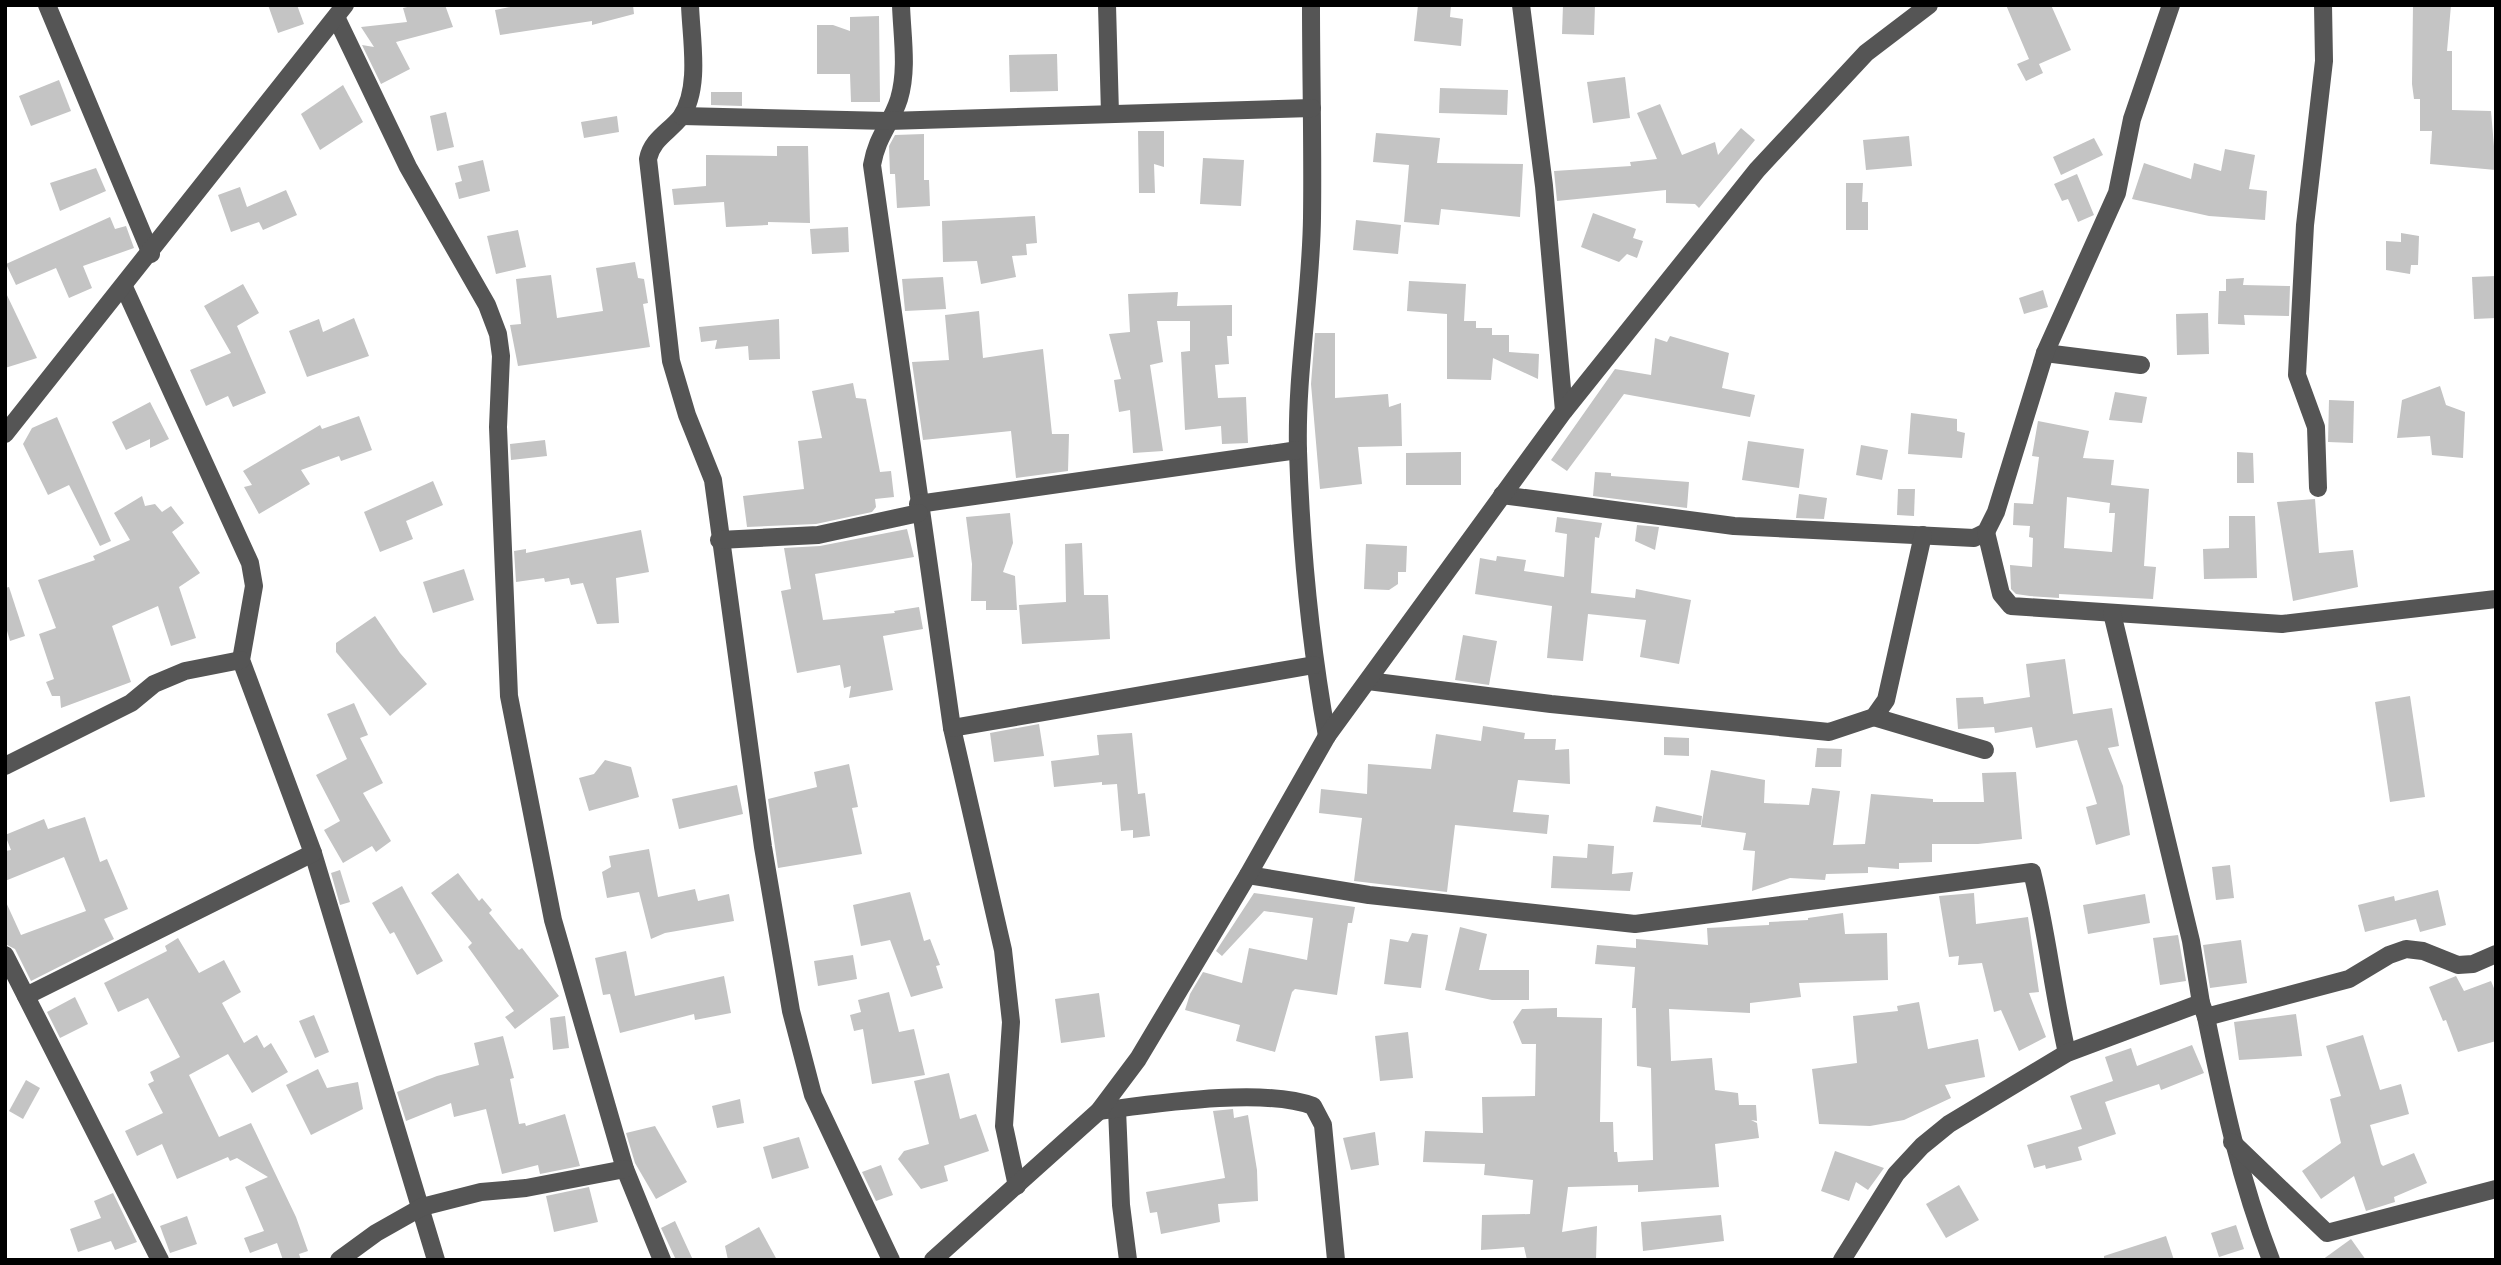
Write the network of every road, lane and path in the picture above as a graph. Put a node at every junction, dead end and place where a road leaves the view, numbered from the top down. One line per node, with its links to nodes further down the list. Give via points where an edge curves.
1 (47, 5): 15 (street)
2 (690, 5): 13 (street, via 692,80)
3 (901, 5): 14 (street, via 904,68)
4 (1107, 5): 12 (street)
5 (1311, 5): 11 (street)
6 (1521, 5): 19 (street, via 1544,186)
7 (1929, 5): 19 (street, via 1866,53 1756,170)
8 (2171, 5): 17 (street, via 2132,119 2117,193)
9 (2323, 5): 22 (street, via 2325,61 2305,225 2297,375 2316,427)
10 (341, 11): 15 (street); 47 (street, via 408,167 487,305 498,334 509,696 553,920)
11 (1311, 108): 12 (street); 21 (street, via 1312,219 1301,341)
12 (1110, 114): 14 (street)
13 (682, 116): 14 (street); 27 (street, via 649,152 653,227 671,361 713,481)
14 (888, 121): 24 (street, via 876,143 872,165)
15 (151, 254): 16 (street)
16 (124, 287): 20 (street); 30 (street, via 250,563 254,586)
17 (2045, 353): 18 (street); 25 (street)
18 (2141, 365)
19 (1564, 411): 23 (street)
20 (5, 434)
21 (1298, 450): 24 (street); 31 (street)
22 (2318, 488)
23 (1502, 495): 26 (street, via 1734,526); 32 (street)
24 (918, 508): 27 (street, via 818,535); 34 (street)
25 (1986, 532): 26 (street, via 1974,538); 29 (street, via 2001,594 2011,606)
26 (1923, 535): 33 (street, via 1886,700)
27 (719, 540): 55 (street, via 791,1011 813,1094)
28 (2496, 599): 29 (street, via 2282,624)
29 (2112, 613): 43 (street)
30 (241, 660): 37 (street, via 185,671 154,684 131,703); 38 (street)
31 (1314, 665): 34 (street); 35 (street)
32 (1368, 681): 33 (street, via 1829,732); 35 (street)
33 (1874, 716): 36 (street)
34 (952, 728): 48 (street, via 1003,950 1011,1022 1004,1126)
35 (1327, 736): 39 (street)
36 (1985, 750)
37 (5, 766)
38 (313, 853): 42 (street); 50 (street, via 392,1124)
39 (1248, 875): 44 (street, via 1369,895 1635,925 2032,872); 45 (street)
40 (2496, 954): 43 (street, via 2458,965 2406,949 2349,979)
41 (5, 955): 42 (street)
42 (26, 996): 51 (street)
43 (2204, 1010): 44 (street); 46 (street)
44 (2067, 1053): 59 (street, via 1949,1124 1922,1146 1896,1174)
45 (1108, 1110): 48 (street); 57 (street); 58 (street, via 1178,1100 1294,1099 1313,1106 1323,1125)
46 (2232, 1142): 49 (street, via 2327,1233); 60 (street)
47 (625, 1170): 50 (street, via 481,1192); 54 (street)
48 (1017, 1186): 56 (street)
49 (2496, 1189)
50 (422, 1207): 52 (street); 53 (street)
51 (160, 1260)
52 (339, 1260)
53 (436, 1260)
54 (662, 1260)
55 (891, 1260)
56 (933, 1260)
57 (1128, 1260)
58 (1336, 1260)
59 (1842, 1260)
60 (2271, 1260)

